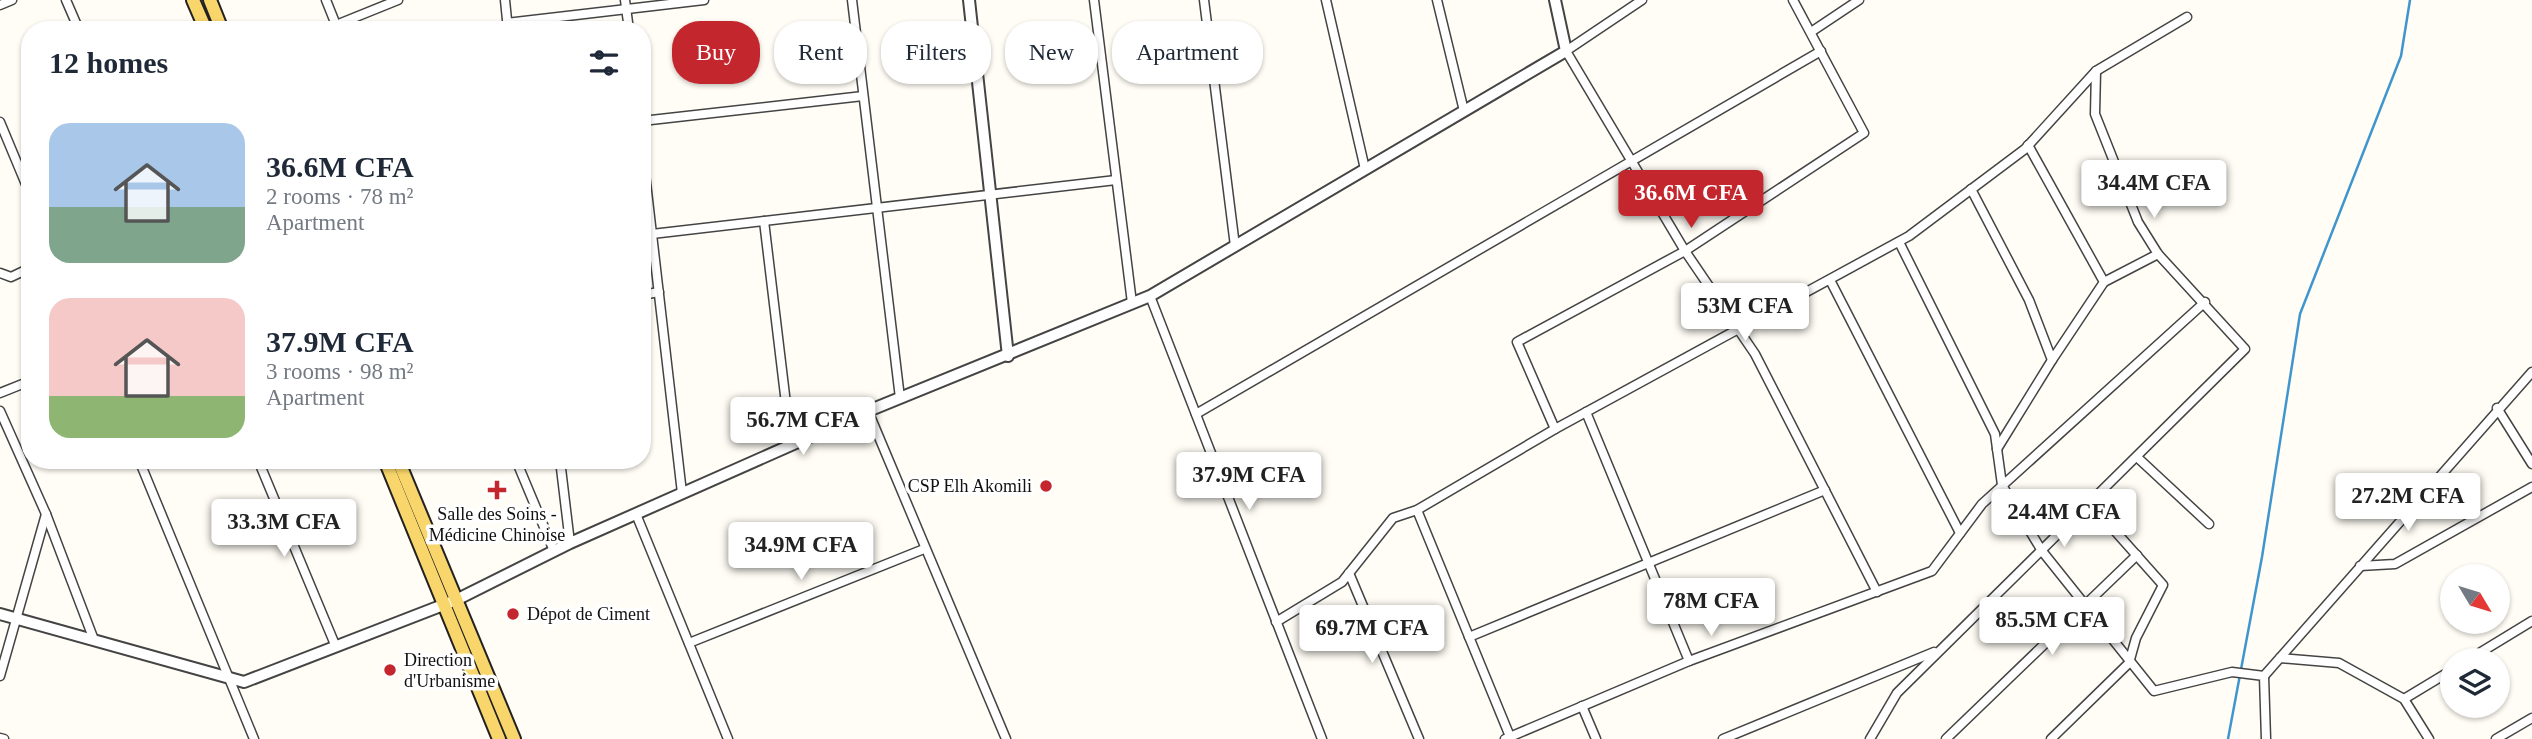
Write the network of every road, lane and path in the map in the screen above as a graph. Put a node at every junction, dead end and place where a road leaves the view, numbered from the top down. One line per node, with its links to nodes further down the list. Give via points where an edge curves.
1 (12, 0): 19 (street)
2 (66, 0): 22 (street)
3 (193, 0): 23 (main road)
4 (210, 0): 24 (main road)
5 (326, 0): 25 (street)
6 (398, 0): 26 (street)
7 (505, 0): 27 (street)
8 (704, 0): 20 (street)
9 (852, 0): 33 (street)
10 (969, 0): 43 (street)
11 (1094, 0): 41 (street)
12 (1205, 0): 49 (street)
13 (1326, 0): 39 (street)
14 (1437, 0): 34 (street)
15 (1555, 0): 30 (street)
16 (1642, 0): 30 (street)
17 (1793, 0): 29 (street)
18 (1859, 0): 29 (street)
19 (0, 5)
20 (626, 5): 28 (street)
21 (2187, 17): 32 (street)
22 (75, 21)
23 (202, 21)
24 (218, 21)
25 (335, 21)
26 (351, 21)
27 (507, 21)
28 (536, 21)
29 (1811, 32): 31 (street)
30 (1566, 51): 34 (street); 38 (street)
31 (1821, 51): 38 (street); 50 (street, via 1864,133)
32 (2096, 71): 37 (street); 51 (street, via 2095,114 2138,222)
33 (863, 96): 35 (street); 44 (street)
34 (1464, 111): 39 (street)
35 (651, 120)
36 (0, 122): 40 (street)
37 (2028, 145): 42 (street); 55 (street)
38 (1632, 161): 50 (street); 72 (street)
39 (1365, 169): 49 (street)
40 (21, 172)
41 (1116, 180): 43 (street); 60 (street)
42 (1971, 190): 48 (street); 63 (street, via 2029,299)
43 (990, 194): 44 (street); 62 (street)
44 (877, 208): 45 (street); 67 (street)
45 (764, 221): 47 (street); 74 (street)
46 (651, 225): 47 (street)
47 (652, 234): 56 (street)
48 (1899, 242): 54 (street); 75 (street, via 1996,434)
49 (1235, 246): 58 (street)
50 (1685, 251): 61 (street); 73 (street, via 1517,342)
51 (2158, 254): 55 (street); 59 (street)
52 (21, 272): 53 (street, via 11,277)
53 (0, 273)
54 (1830, 280): 61 (street); 95 (street)
55 (2104, 282): 63 (street)
56 (659, 292): 57 (street); 89 (street)
57 (651, 293)
58 (1150, 296): 60 (street); 72 (street)
59 (2205, 302): 77 (street, via 2245,349); 86 (street)
60 (1132, 303): 62 (street)
61 (1739, 330): 71 (street); 88 (street)
62 (1008, 356): 67 (street)
63 (2052, 360): 75 (street)
64 (2532, 372): 68 (street)
65 (21, 385): 66 (street)
66 (0, 393)
67 (900, 398): 70 (street)
68 (2497, 408): 78 (street); 102 (street)
69 (0, 411): 76 (street)
70 (868, 411): 74 (street); 97 (street)
71 (1586, 412): 73 (street); 101 (street)
72 (1196, 414): 110 (street)
73 (1555, 429): 91 (street)
74 (791, 445): 89 (street)
75 (1997, 449): 86 (street)
76 (21, 458)
77 (2138, 458): 90 (street); 94 (street)
78 (2532, 464)
79 (26, 469): 92 (street)
80 (143, 469): 122 (street)
81 (262, 469): 114 (street)
82 (389, 469): 105 (main road)
83 (401, 469): 105 (main road)
84 (520, 469): 98 (street)
85 (561, 469): 96 (street)
86 (2002, 485): 95 (street); 99 (street)
87 (2532, 487): 102 (street, via 2395,564)
88 (1825, 490): 101 (street); 104 (street)
89 (682, 493): 93 (street)
90 (2091, 504): 99 (street); 100 (street)
91 (1417, 510): 103 (street, via 1393,518); 111 (street)
92 (46, 514): 108 (street); 112 (street)
93 (636, 514): 96 (street); 113 (street)
94 (2208, 524)
95 (1960, 533): 104 (street, via 1932,571)
96 (570, 543): 98 (street)
97 (924, 549): 113 (street); 132 (street)
98 (554, 551): 105 (street)
99 (2042, 551): 106 (street); 116 (street)
100 (2137, 555): 106 (street); 119 (street, via 2163,585 2136,638)
101 (1648, 563): 111 (street); 118 (street)
102 (2360, 566): 117 (street)
103 (1349, 573): 110 (street, via 1342,582); 134 (street)
104 (1877, 592): 118 (street)
105 (449, 602): 114 (street); 129 (main road); 130 (main road)
106 (2085, 606): 119 (street); 138 (street)
107 (0, 614): 108 (street)
108 (17, 618): 112 (street); 120 (street)
109 (2532, 621): 115 (street)
110 (1276, 622): 133 (street)
111 (1469, 637): 127 (street)
112 (94, 640): 122 (street)
113 (689, 643): 131 (street)
114 (336, 647): 122 (street, via 244,682)
115 (2488, 648)
116 (1938, 650): 136 (street); 137 (street, via 1897,693)
117 (2280, 658): 121 (street); 124 (street, via 2339,663)
118 (1689, 661): 125 (street)
119 (2129, 663): 121 (street, via 2154,691 2232,672); 139 (street)
120 (0, 676)
121 (2264, 676): 140 (street)
122 (228, 677): 128 (street)
123 (2440, 677): 124 (street)
124 (2404, 698): 141 (street)
125 (1582, 706): 127 (street); 135 (street)
126 (2532, 718): 142 (street)
127 (1508, 738)
128 (254, 739)
129 (499, 739)
130 (514, 739)
131 (728, 739)
132 (1006, 739)
133 (1322, 739)
134 (1419, 739)
135 (1596, 739)
136 (1723, 739)
137 (1870, 739)
138 (1946, 739)
139 (2051, 739)
140 (2266, 739)
141 (2428, 739)
142 (2496, 739)

